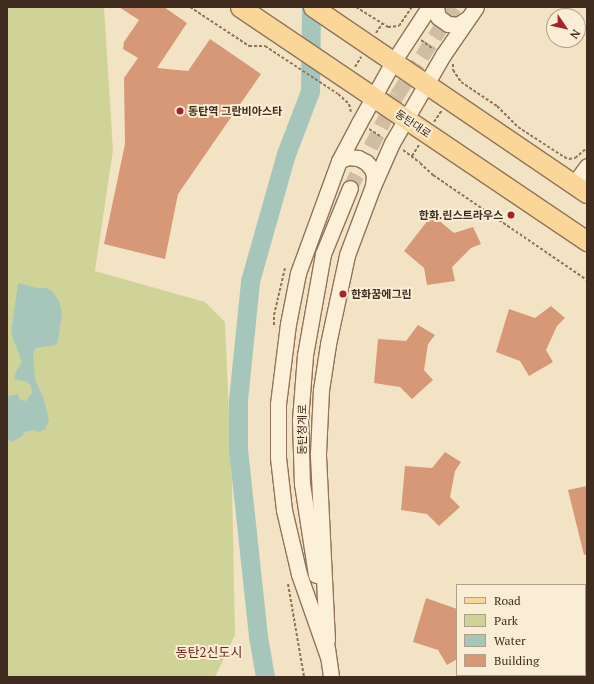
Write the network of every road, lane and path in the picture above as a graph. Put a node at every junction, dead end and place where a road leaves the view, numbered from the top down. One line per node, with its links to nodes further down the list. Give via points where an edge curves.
1 (190, 7): 15 (path, via 249,46 266,46 286,59)
2 (240, 7): 15 (main road, 동탄대로, via 287,39)
3 (313, 7): 11 (main road)
4 (356, 7): 9 (path)
5 (412, 7): 10 (path)
6 (429, 7): 10 (street)
7 (436, 7): 8 (street, via 438,17 448,24 458,25)
8 (473, 12): 12 (street)
9 (382, 24): 10 (path); 11 (path)
10 (405, 29): 12 (path); 13 (street)
11 (369, 45): 13 (main road); 15 (path)
12 (443, 56): 14 (path, via 453,62 453,70); 16 (street)
13 (393, 62): 16 (main road); 17 (street)
14 (461, 82): 18 (path); 21 (path, via 497,106 518,127 564,157 575,158)
15 (342, 83): 17 (main road, 동탄대로)
16 (426, 84): 18 (main road); 19 (street)
17 (373, 97): 19 (main road, 동탄대로); 22 (street)
18 (449, 99): 20 (path); 26 (main road)
19 (406, 119): 20 (main road, 동탄대로); 24 (street)
20 (427, 133): 27 (main road, 동탄대로); 28 (path, via 412,156 433,176)
21 (587, 148)
22 (339, 161): 24 (street, via 348,157 366,162 374,176); 29 (street, via 298,273 288,324 278,404 278,457 284,510 300,574)
23 (587, 166): 26 (street)
24 (372, 186): 29 (street, via 347,255 328,344 322,390 318,453)
25 (350, 188): 29 (street, 동탄청계로, via 323,254 305,355 300,420 302,484)
26 (580, 188)
27 (587, 241)
28 (587, 280)
29 (328, 657): 30 (street, 동탄청계로)
30 (331, 677)

